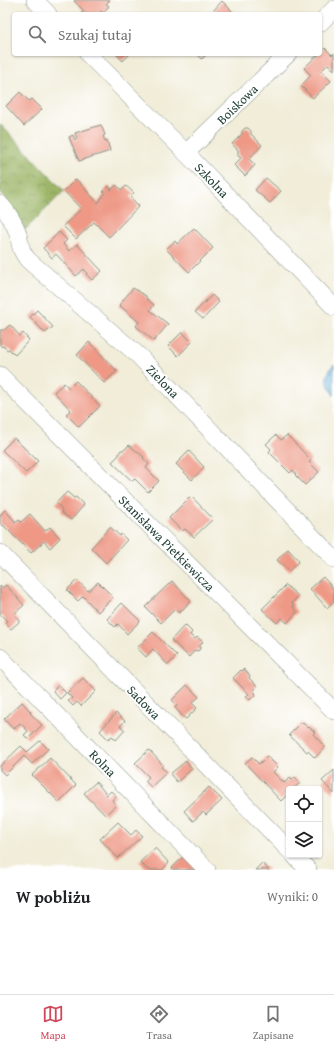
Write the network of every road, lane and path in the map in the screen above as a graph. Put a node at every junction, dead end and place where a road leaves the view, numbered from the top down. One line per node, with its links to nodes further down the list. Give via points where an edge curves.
1 (35, 0): 3 (street)
2 (334, 9): 4 (street)
3 (46, 12)
4 (322, 20)
5 (90, 56): 7 (street, Szkolna)
6 (286, 56): 7 (street, Boiskowa)
7 (186, 153): 9 (street, Szkolna)
8 (0, 204): 12 (street, Zielona, via 15,228 21,252 28,260 139,356)
9 (334, 307)
10 (0, 375): 14 (street, Stanisława Pietkiewicza)
11 (0, 553): 15 (street, Sadowa)
12 (334, 559)
13 (0, 657): 17 (street, Rolna)
14 (334, 711)
15 (286, 847)
16 (297, 858): 18 (street)
17 (207, 870)
18 (308, 870)

